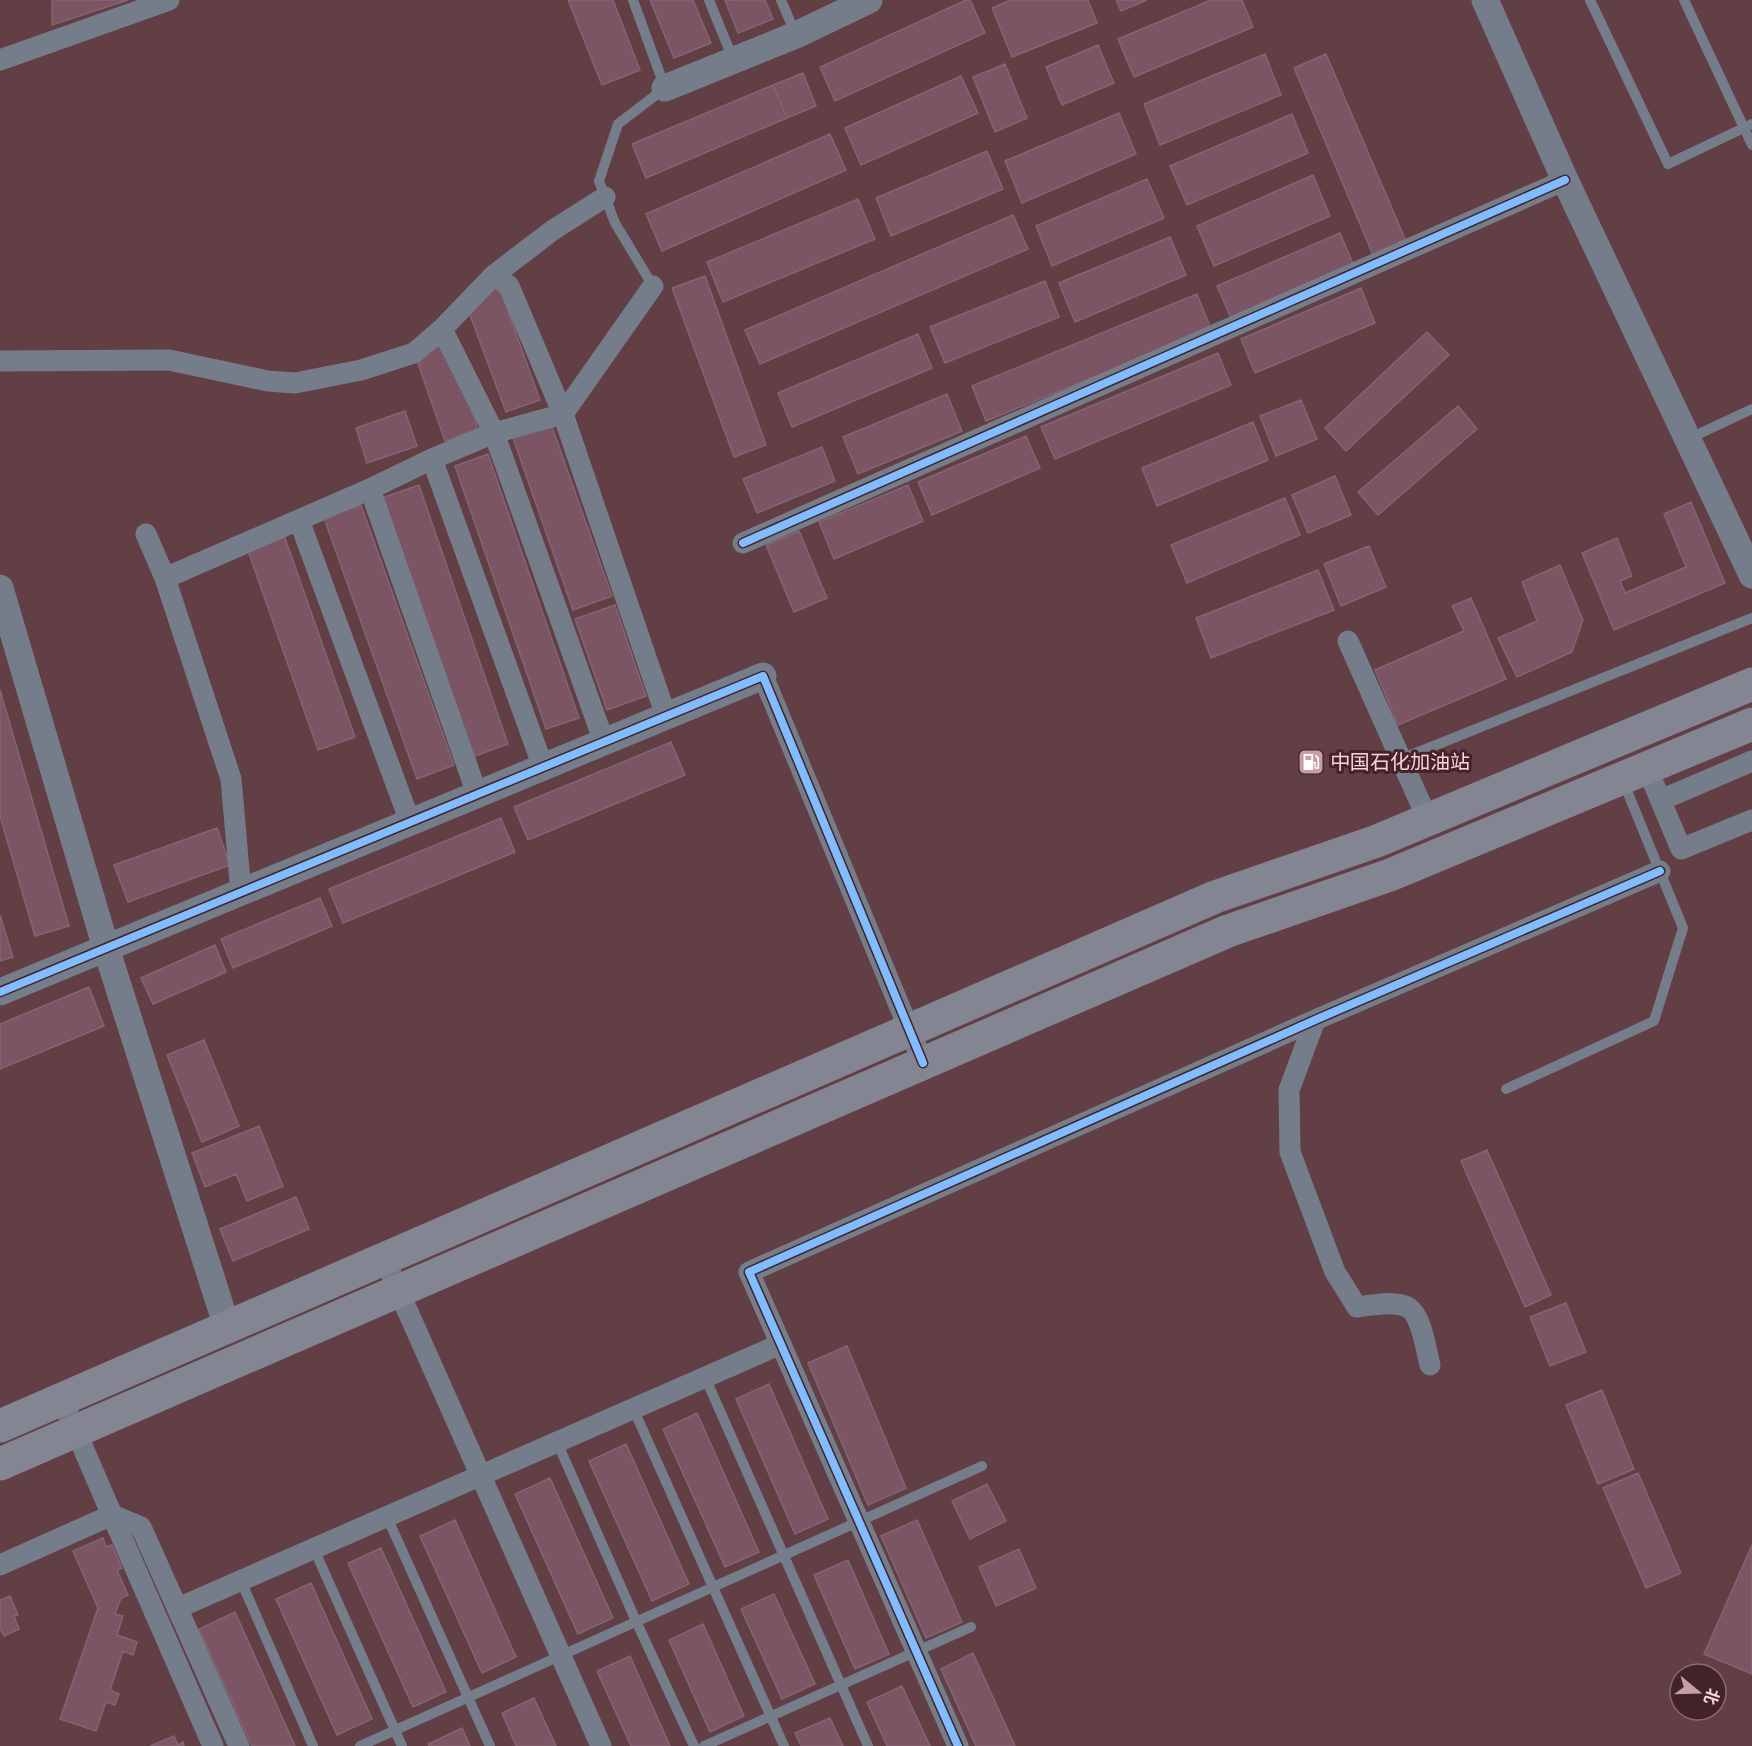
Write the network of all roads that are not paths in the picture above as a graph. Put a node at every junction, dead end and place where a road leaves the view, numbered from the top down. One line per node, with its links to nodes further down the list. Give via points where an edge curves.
1 (169, 0): 10 (street)
2 (633, 0): 12 (lane)
3 (709, 0): 11 (lane)
4 (781, 0): 9 (lane)
5 (1485, 0): 15 (street)
6 (1590, 0): 13 (lane, via 1668,164)
7 (1684, 0): 13 (lane)
8 (864, 1): 9 (street)
9 (796, 35): 11 (street)
10 (0, 60)
11 (733, 60): 12 (street)
12 (665, 88): 16 (lane, via 618,124 598,181)
13 (1748, 126): 14 (lane)
14 (1752, 145)
15 (1565, 180): 24 (street); 29 (street)
16 (605, 197): 17 (street); 18 (lane, via 615,223)
17 (494, 275): 19 (street); 22 (street, via 508,286)
18 (653, 286): 22 (street)
19 (442, 329): 20 (street, via 414,353 361,370 295,382 268,381 169,360); 23 (street)
20 (0, 362)
21 (1752, 410): 24 (lane)
22 (563, 414): 23 (street); 37 (street)
23 (494, 433): 25 (street); 39 (street)
24 (1688, 439): 30 (street)
25 (432, 459): 26 (street); 42 (street)
26 (370, 489): 27 (street); 44 (street)
27 (299, 520): 31 (street); 48 (street)
28 (146, 534): 31 (street)
29 (743, 543)
30 (1752, 575)
31 (165, 578): 50 (street, via 231,779)
32 (0, 588): 51 (street)
33 (1752, 618): 40 (lane)
34 (1348, 640): 40 (street)
35 (763, 676): 37 (street); 54 (street)
36 (1752, 684): 46 (main road)
37 (666, 716): 39 (street)
38 (1752, 724): 43 (main road)
39 (604, 741): 42 (street)
40 (1401, 759): 46 (street)
41 (1752, 761): 45 (street)
42 (543, 767): 44 (street)
43 (1635, 773): 45 (street); 49 (lane); 55 (main road, via 1390,875 1228,931)
44 (477, 794): 48 (street)
45 (1661, 800): 47 (street, via 1681,849)
46 (1428, 820): 54 (main road, via 1215,897)
47 (1752, 820)
48 (410, 822): 50 (street)
49 (1660, 872): 53 (street); 56 (lane, via 1683,928 1654,1021)
50 (241, 893): 51 (street)
51 (106, 948): 52 (street); 59 (street)
52 (0, 992)
53 (1315, 1020): 60 (street, via 749,1272); 61 (street, via 1289,1090 1290,1152 1335,1272 1357,1307 1388,1303 1408,1307 1419,1320)
54 (910, 1029): 55 (street); 57 (main road)
55 (922, 1063): 58 (main road)
56 (1506, 1089)
57 (384, 1258): 58 (street); 59 (main road)
58 (399, 1291): 66 (main road); 70 (street)
59 (226, 1326): 63 (main road)
60 (781, 1344): 62 (street); 73 (street)
61 (1430, 1365)
62 (705, 1377): 64 (street); 75 (lane)
63 (62, 1399): 65 (main road); 66 (street)
64 (633, 1408): 67 (street); 78 (lane)
65 (0, 1426)
66 (77, 1431): 68 (main road); 71 (street)
67 (557, 1442): 70 (street); 80 (lane)
68 (0, 1464)
69 (982, 1466): 73 (lane)
70 (481, 1476): 72 (street); 83 (street)
71 (112, 1515): 76 (street); 79 (street, via 141,1527); 88 (street)
72 (387, 1517): 74 (street); 85 (lane)
73 (859, 1522): 75 (lane); 82 (street)
74 (315, 1549): 77 (street); 87 (lane)
75 (785, 1555): 78 (lane); 84 (lane)
76 (0, 1565)
77 (241, 1581): 79 (street); 90 (lane)
78 (712, 1587): 80 (lane); 86 (lane)
79 (178, 1608): 89 (street)
80 (636, 1621): 83 (lane); 95 (lane)
81 (971, 1627): 82 (lane)
82 (916, 1651): 84 (lane); 99 (street)
83 (561, 1655): 85 (lane); 94 (street)
84 (841, 1684): 86 (lane); 98 (lane)
85 (468, 1697): 87 (lane); 93 (lane)
86 (771, 1716): 96 (lane); 97 (lane)
87 (394, 1730): 91 (lane); 92 (lane)
88 (213, 1746)
89 (239, 1746)
90 (313, 1746)
91 (360, 1746)
92 (402, 1746)
93 (490, 1746)
94 (601, 1746)
95 (694, 1746)
96 (704, 1746)
97 (784, 1746)
98 (868, 1746)
99 (958, 1746)

